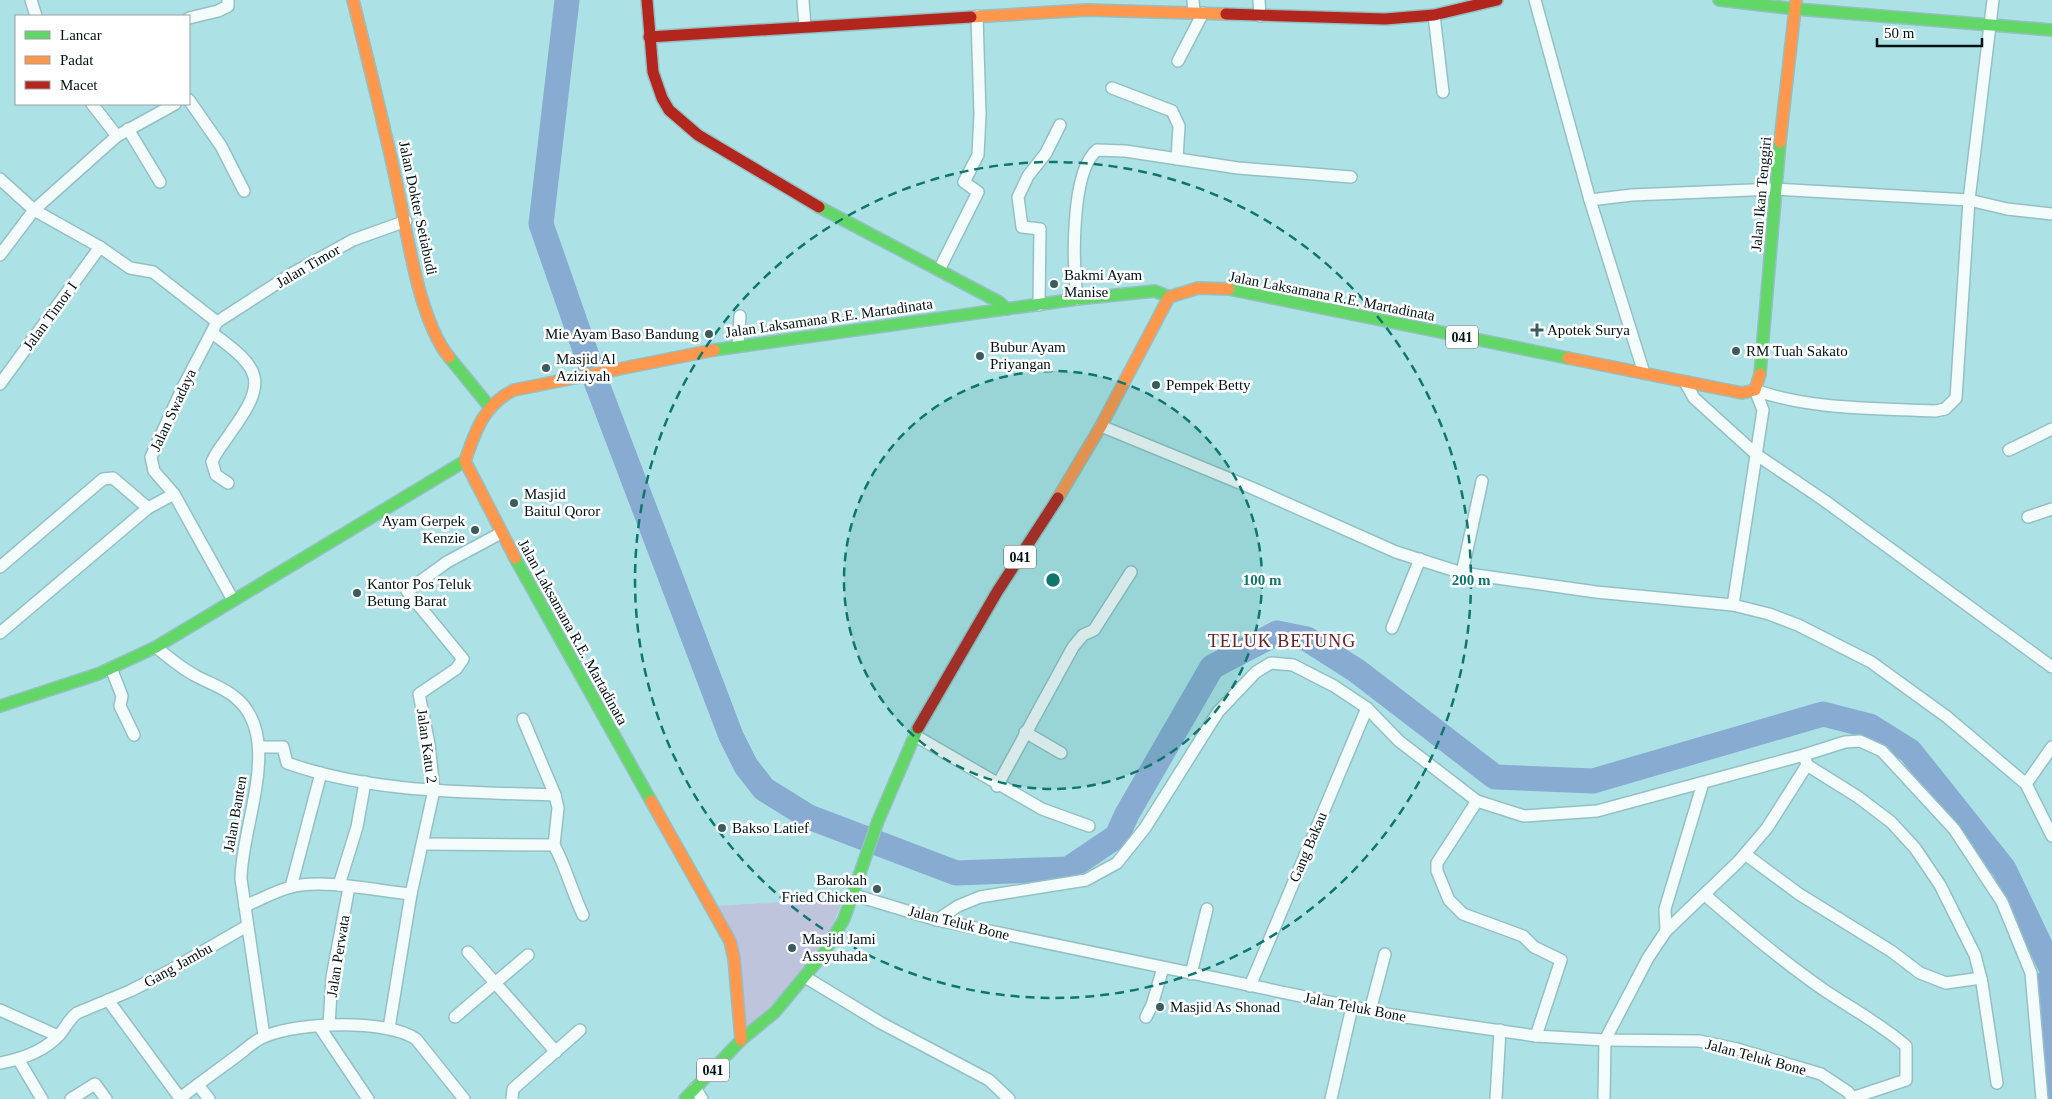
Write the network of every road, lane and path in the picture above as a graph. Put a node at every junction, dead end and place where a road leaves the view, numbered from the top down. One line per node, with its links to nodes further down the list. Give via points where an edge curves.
1 (32, 0): 15 (street)
2 (228, 0): 18 (street, via 228,6 218,11)
3 (353, 0): 42 (street, Jalan Dokter Setiabudi)
4 (647, 0): 22 (street)
5 (803, 0): 20 (street)
6 (1193, 0): 13 (street)
7 (1259, 0): 17 (street)
8 (1497, 0): 14 (street)
9 (1536, 0): 38 (street)
10 (1719, 0): 12 (street)
11 (1994, 0): 19 (street)
12 (1796, 5): 19 (street); 36 (street, Jalan Ikan Tenggiri)
13 (1198, 12): 16 (street, via 1087,10); 17 (street); 23 (street)
14 (1434, 14): 17 (street, via 1385,19); 25 (street)
15 (36, 15)
16 (977, 16): 20 (street); 45 (street, via 978,155 964,182 978,192)
17 (1260, 16)
18 (190, 18)
19 (1991, 24): 21 (street); 39 (street)
20 (805, 28): 22 (street)
21 (2052, 30)
22 (649, 37): 45 (street, via 656,88 669,110 683,124 777,185)
23 (1178, 61)
24 (1112, 88): 32 (street, via 1172,111 1179,126)
25 (1443, 92)
26 (190, 102): 37 (street, via 221,146)
27 (93, 105): 31 (street)
28 (174, 105): 30 (street)
29 (1060, 125): 48 (street, via 1018,197 1022,227 1040,229)
30 (128, 129): 31 (street); 35 (street)
31 (117, 136): 40 (street)
32 (1177, 159): 33 (street, via 1238,168); 47 (street, via 1106,149 1097,150 1088,159 1074,228)
33 (1351, 177)
34 (0, 181): 40 (street)
35 (160, 182)
36 (1775, 189): 38 (street); 39 (street); 56 (street, Jalan Ikan Tenggiri, via 1762,370)
37 (244, 191)
38 (1590, 200): 53 (street)
39 (1969, 200): 41 (street, via 2007,209); 56 (street, via 1957,388 1952,404 1935,411 1850,407 1778,398)
40 (34, 210): 43 (street); 44 (street)
41 (2052, 214)
42 (406, 221): 51 (street, Jalan Timor, via 354,240 293,273); 57 (street, Jalan Dokter Setiabudi, via 421,295 433,332 440,346)
43 (100, 248): 51 (street, via 130,268 153,272); 55 (street, Jalan Timor I)
44 (0, 255)
45 (939, 270): 49 (street)
46 (1169, 297): 47 (street, Jalan Laksamana R.E. Martadinata, via 1155,291); 53 (street, Jalan Laksamana R.E. Martadinata / 041, via 1196,288 1228,289); 58 (street, 041)
47 (1077, 300): 48 (street, Jalan Laksamana R.E. Martadinata)
48 (1039, 304): 49 (street, Jalan Laksamana R.E. Martadinata)
49 (1007, 309): 52 (street, Jalan Laksamana R.E. Martadinata)
50 (740, 316): 52 (street)
51 (215, 328): 64 (street, via 246,361 256,379 253,396 212,462 216,475); 65 (street, Jalan Swadaya, via 151,458 154,471)
52 (738, 346): 57 (street, Jalan Laksamana R.E. Martadinata, via 514,390)
53 (1644, 373): 54 (street, Jalan Laksamana R.E. Martadinata / 041)
54 (1685, 382): 56 (street, Jalan Laksamana R.E. Martadinata / 041, via 1742,394); 61 (street, via 1694,398)
55 (0, 384)
56 (1754, 390): 61 (street, via 1763,410)
57 (489, 406): 62 (street, Jalan Laksamana R.E. Martadinata)
58 (1101, 426): 70 (street, via 1396,552); 86 (street, 041, via 1047,517 997,592)
59 (2052, 429): 60 (street)
60 (2009, 450)
61 (1757, 455): 75 (street); 79 (street)
62 (465, 461): 69 (street, Jalan Laksamana R.E. Martadinata); 74 (street)
63 (1482, 481): 73 (street)
64 (228, 483)
65 (174, 494): 66 (street); 74 (street, Jalan Swadaya)
66 (148, 508): 71 (street, via 113,478 103,478); 77 (street)
67 (2052, 509): 68 (street)
68 (2028, 517)
69 (501, 533): 96 (street, Jalan Katu 2, via 446,562 407,591 463,659 456,669 419,694 428,734); 137 (street, Jalan Laksamana R.E. Martadinata, via 730,941)
70 (1420, 559): 73 (street); 76 (street)
71 (0, 567)
72 (1132, 572): 84 (street, via 1094,630 1078,640)
73 (1462, 573): 75 (street, via 1596,592)
74 (233, 600): 78 (street)
75 (1733, 605): 94 (street, via 1769,614 1871,662 1947,717)
76 (1392, 628)
77 (0, 633)
78 (156, 647): 80 (street); 88 (street, Jalan Banten, via 173,662 234,696 244,705 258,732)
79 (2052, 667)
80 (111, 668): 81 (street); 85 (street, via 122,696 120,706)
81 (0, 706)
82 (1367, 708): 98 (street, via 1399,741); 112 (street, via 1334,686 1293,666 1271,663 1256,672 1218,712 1145,828 1117,862 1086,880 980,897); 123 (street, Gang Bakau)
83 (523, 719): 97 (street)
84 (1025, 732): 89 (street); 95 (street)
85 (134, 735)
86 (914, 736): 95 (street); 106 (street, 041, via 878,821)
87 (2052, 747): 94 (street)
88 (259, 748): 91 (street, via 283,747 287,763); 109 (street, Jalan Banten, via 256,785 241,867)
89 (1061, 754)
90 (1806, 760): 93 (street); 103 (street, via 1767,828); 121 (street, via 1891,822 1915,848 1940,885 1975,955); 160 (street, via 1845,742 1860,742 1882,751 1954,829 2002,902 2031,974)
91 (322, 773): 92 (street); 105 (street)
92 (365, 782): 96 (street); 104 (street)
93 (1703, 783): 98 (street, via 1584,813 1524,816); 114 (street, via 1665,909)
94 (2026, 784): 100 (street)
95 (997, 786): 99 (street, via 1056,816 1060,814)
96 (434, 790): 97 (street); 101 (street, Jalan Katu 2)
97 (555, 795): 102 (street, via 558,808)
98 (1477, 801): 136 (street, via 1447,846 1437,864 1437,871 1449,900 1458,911 1524,936 1534,947 1560,960)
99 (1089, 826)
100 (2052, 836)
101 (423, 844): 102 (street); 107 (street, Jalan Katu 2)
102 (554, 845): 111 (street)
103 (1745, 854): 108 (street); 121 (street, via 1799,894 1891,951 1920,973 1946,983)
104 (344, 886): 105 (street, via 309,883); 107 (street); 130 (street, Jalan Perwata)
105 (291, 887): 109 (street)
106 (855, 890): 112 (street, Jalan Teluk Bone); 120 (street, 041, via 844,919 824,953)
107 (411, 894): 131 (street, Jalan Katu 2)
108 (1704, 895): 114 (street); 146 (street, via 1766,948 1825,991 1887,1029 1906,1046 1906,1080)
109 (245, 906): 113 (street, Jalan Banten)
110 (1207, 908): 119 (street)
111 (583, 914)
112 (937, 920): 118 (street, Jalan Teluk Bone)
113 (247, 926): 124 (street, Gang Jambu, via 169,971); 135 (street, Jalan Banten)
114 (1666, 931): 138 (street, via 1648,958)
115 (468, 952): 122 (street)
116 (1385, 954): 127 (street)
117 (528, 955): 122 (street)
118 (1163, 968): 119 (street, Jalan Teluk Bone); 129 (street)
119 (1191, 974): 123 (street, Jalan Teluk Bone)
120 (804, 977): 137 (street, 041, via 775,1012); 156 (street, via 881,1023 989,1080)
121 (1980, 978): 142 (street)
122 (495, 982): 128 (street); 139 (street)
123 (1250, 986): 125 (street, Jalan Teluk Bone)
124 (108, 1000): 134 (street, Gang Jambu, via 70,1018); 145 (street)
125 (1352, 1007): 127 (street, Jalan Teluk Bone); 157 (street)
126 (0, 1010): 134 (street)
127 (1370, 1011): 133 (street, Jalan Teluk Bone)
128 (455, 1017)
129 (1146, 1017)
130 (324, 1026): 131 (street); 135 (street); 151 (street)
131 (389, 1028): 152 (street, via 416,1039)
132 (580, 1030): 139 (street)
133 (1500, 1030): 136 (street, Jalan Teluk Bone); 158 (street)
134 (58, 1036): 140 (street, Gang Jambu, via 29,1056)
135 (264, 1036): 143 (street)
136 (1536, 1036): 138 (street, Jalan Teluk Bone)
137 (741, 1040): 144 (street, 041)
138 (1606, 1040): 146 (street, Jalan Teluk Bone, via 1699,1041 1737,1048 1821,1074); 159 (street)
139 (556, 1052): 153 (street, via 512,1089)
140 (18, 1059): 141 (street, Gang Jambu); 147 (street)
141 (0, 1063)
142 (1997, 1083)
143 (198, 1085): 145 (street); 150 (street)
144 (695, 1088): 154 (street, 041); 155 (street)
145 (180, 1098)
146 (1852, 1098)
147 (42, 1099)
148 (71, 1099): 149 (street, via 95,1084)
149 (106, 1099)
150 (209, 1099)
151 (368, 1099)
152 (464, 1099)
153 (512, 1099)
154 (685, 1099)
155 (702, 1099)
156 (1010, 1099)
157 (1331, 1099)
158 (1496, 1099)
159 (1604, 1099)
160 (2042, 1099)

